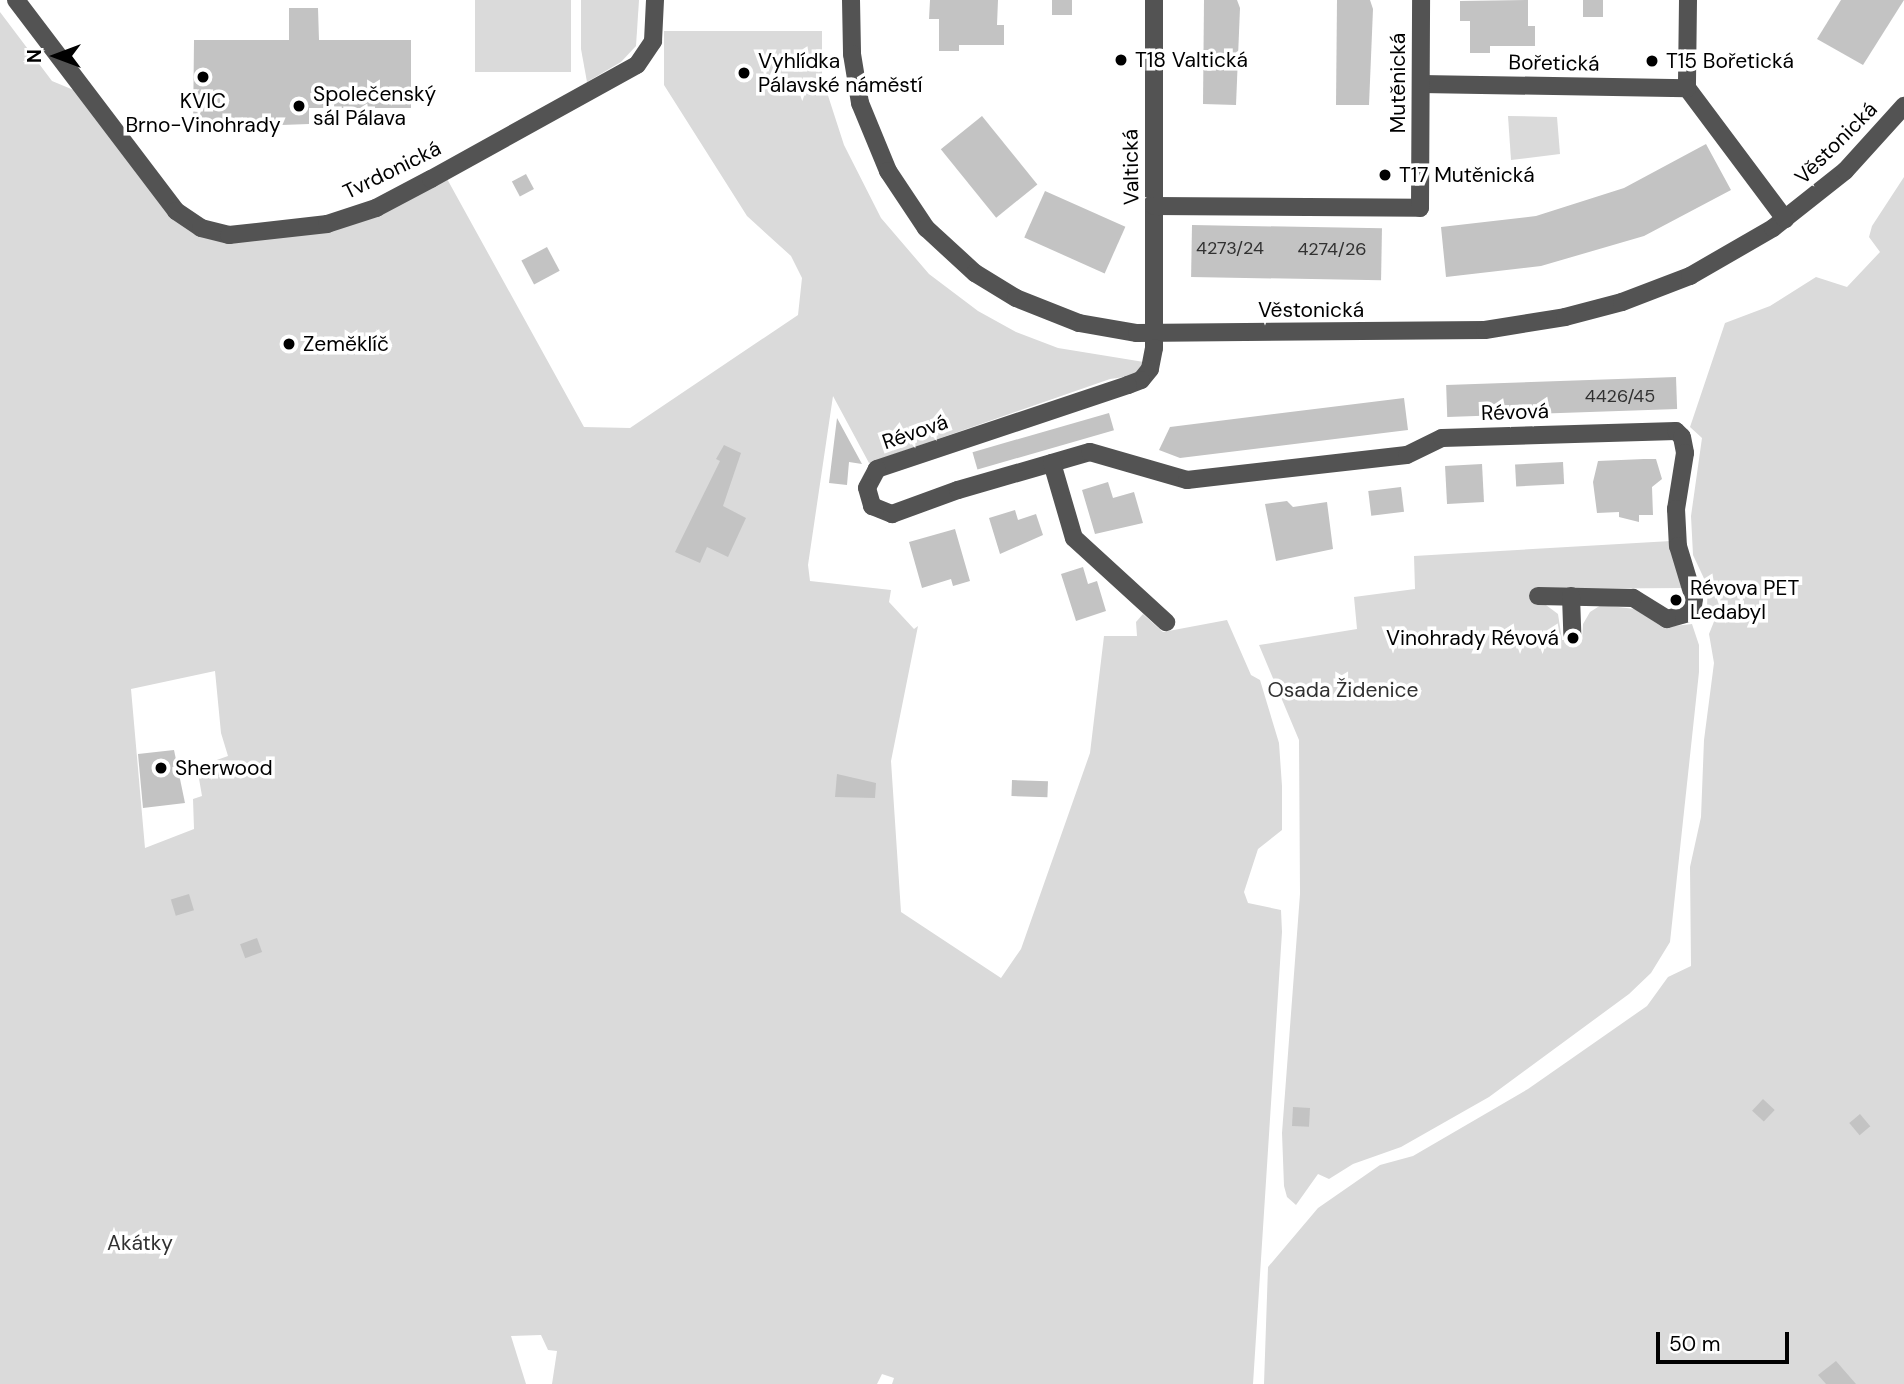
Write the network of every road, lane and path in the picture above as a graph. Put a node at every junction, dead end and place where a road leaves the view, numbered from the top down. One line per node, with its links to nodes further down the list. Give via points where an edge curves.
1 (16, 0): 2 (street, Tvrdonická, via 176,211 201,228 229,234 297,230 376,208 637,65 654,34)
2 (655, 0)
3 (851, 0): 12 (street, Věstonická, via 852,54 860,103 888,171 926,228 975,273 1036,308 1079,323)
4 (1154, 0): 10 (street, Valtická)
5 (1421, 0): 7 (street, Mutěnická)
6 (1688, 0): 8 (street)
7 (1421, 84): 8 (street, Bořetická); 10 (street, Mutěnická, via 1420,208)
8 (1687, 88): 11 (street)
9 (1904, 106): 11 (street, Věstonická, via 1845,171)
10 (1154, 206): 12 (street, Valtická)
11 (1785, 219): 12 (street, Věstonická, via 1716,262 1657,290 1528,324 1451,331)
12 (1154, 333): 13 (street, Révová, via 1153,360 1141,380 892,463 872,473 867,488 872,506 892,514)
13 (1052, 463): 15 (street, Révová, via 1090,452 1110,454 1164,477 1187,480 1407,455 1442,438 1676,431 1682,436 1685,453 1676,509 1678,546 1694,599 1692,612 1667,619 1633,598); 16 (street, via 1074,537)
14 (1538, 596): 15 (street, Révová)
15 (1571, 596): 17 (street)
16 (1166, 622)
17 (1572, 634)

